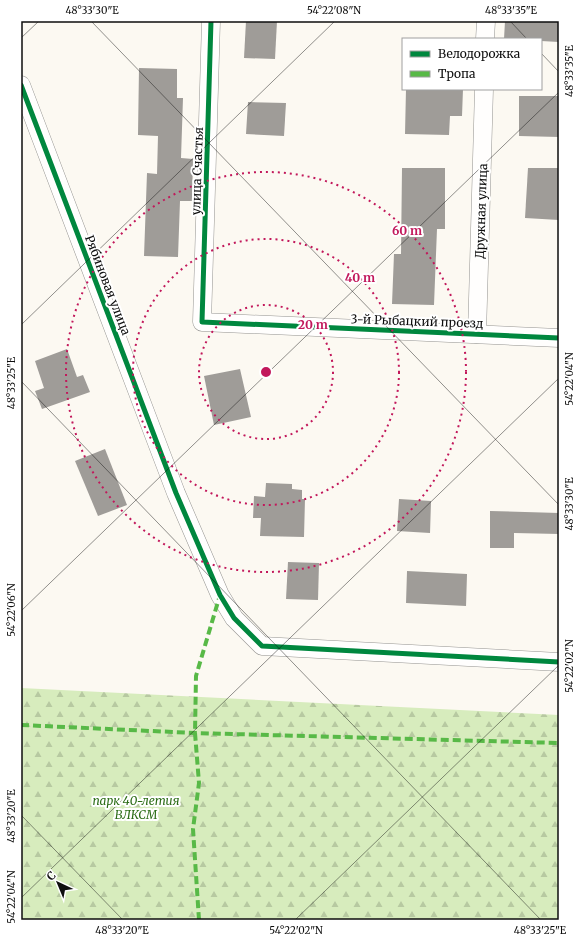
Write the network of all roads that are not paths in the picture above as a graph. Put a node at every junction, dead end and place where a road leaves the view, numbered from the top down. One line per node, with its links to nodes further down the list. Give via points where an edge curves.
1 (210, 21): 6 (street, улица Счастья)
2 (486, 21): 3 (street)
3 (485, 38)
4 (21, 85): 9 (street, Рябиновая улица, via 176,493 220,595 234,618 262,646)
5 (484, 90): 7 (street, Дружная улица)
6 (202, 322): 7 (street, 3-й Рыбацкий проезд)
7 (477, 334): 8 (street, 3-й Рыбацкий проезд)
8 (559, 338)
9 (559, 662)

